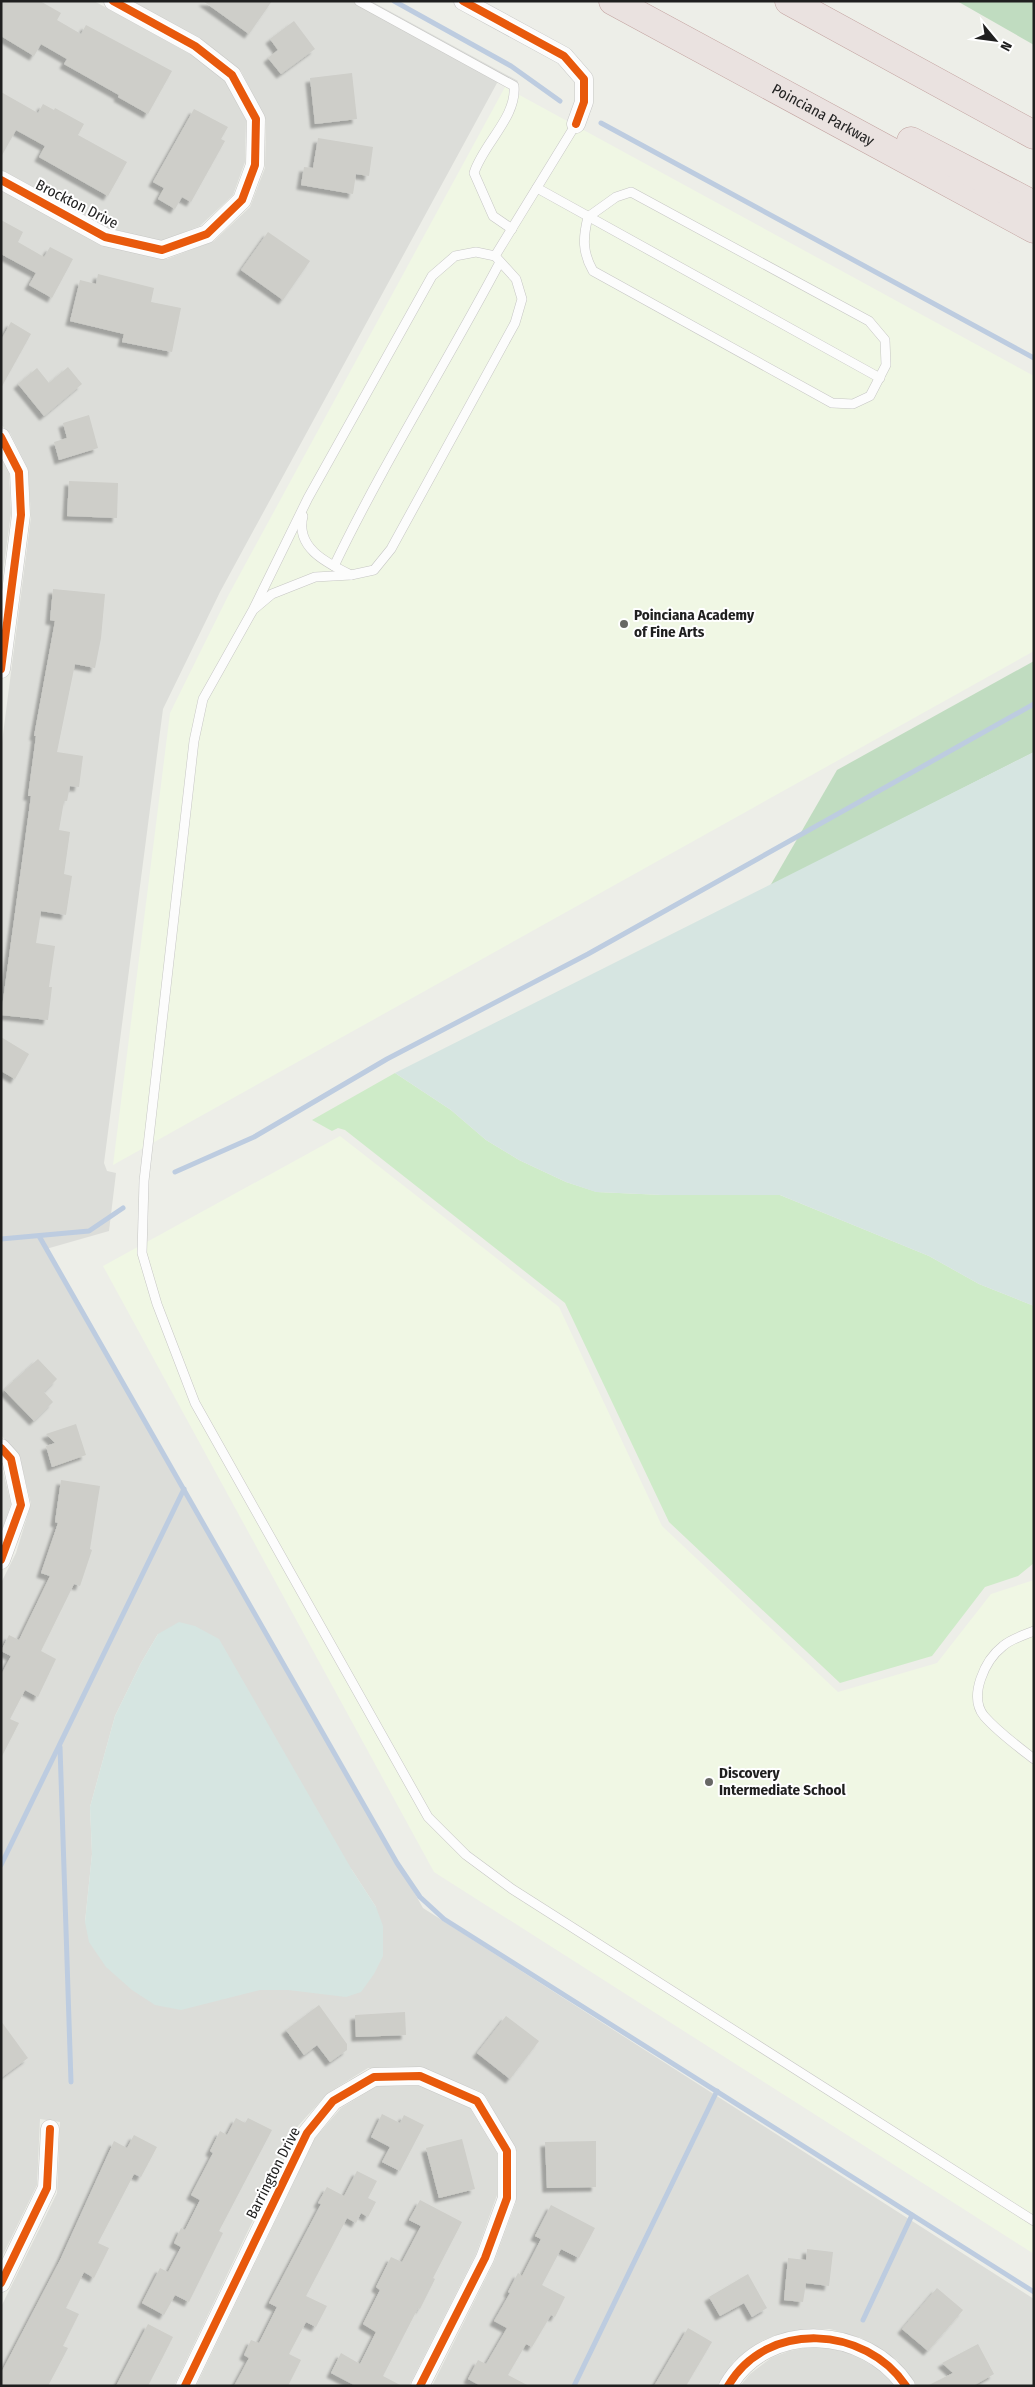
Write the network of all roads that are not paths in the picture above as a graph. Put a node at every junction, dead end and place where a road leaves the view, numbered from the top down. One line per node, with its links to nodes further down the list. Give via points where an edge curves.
1 (113, 1): 9 (street, Brockton Drive, via 195,46 232,74 256,118 255,165 242,200 206,234 162,250 106,237)
2 (359, 1): 13 (lane, via 514,86 508,112 474,173 493,216)
3 (463, 1): 7 (street, via 564,56 584,78 584,102)
4 (613, 1): 14 (highway, Poinciana Parkway)
5 (647, 1): 11 (highway, Poinciana Parkway)
6 (789, 1): 8 (highway)
7 (576, 124): 10 (lane)
8 (1034, 135)
9 (1, 180)
10 (537, 188): 12 (lane); 13 (lane)
11 (1034, 205)
12 (588, 217): 16 (lane); 16 (lane, via 616,197 631,192 869,321 885,340 886,365); 16 (lane, via 584,236 586,258 593,271 755,361 832,403 853,404 870,396)
13 (512, 229): 15 (lane)
14 (1034, 229)
15 (498, 259): 18 (lane, via 476,252 455,256 432,276); 19 (lane, via 463,332 418,406); 20 (lane, via 516,279 522,299 515,323 391,549 374,570)
16 (880, 378)
17 (1, 438): 22 (street, via 19,472 21,515)
18 (308, 498): 19 (lane, via 301,526 308,548); 21 (lane)
19 (334, 566): 20 (lane)
20 (352, 575): 21 (lane, via 315,577 272,594)
21 (253, 610): 28 (lane, via 203,699 194,741 144,1181 142,1253 157,1304 195,1403 428,1817 466,1855 512,1889)
22 (1, 669)
23 (1, 1448): 24 (street, via 11,1459 21,1505)
24 (1, 1560)
25 (1034, 1631): 26 (lane, via 1002,1647 994,1657 982,1677 978,1702 984,1715)
26 (1034, 1759)
27 (50, 2130): 29 (street, via 47,2188)
28 (1034, 2221)
29 (1, 2283)
30 (185, 2386): 31 (street, Barrington Drive, via 307,2133 334,2101 374,2076 420,2076 477,2101 507,2151 506,2198 485,2258)
31 (420, 2386)
32 (728, 2386): 33 (street, via 742,2368 766,2350 797,2339 820,2338 868,2351 890,2366)
33 (906, 2386)

